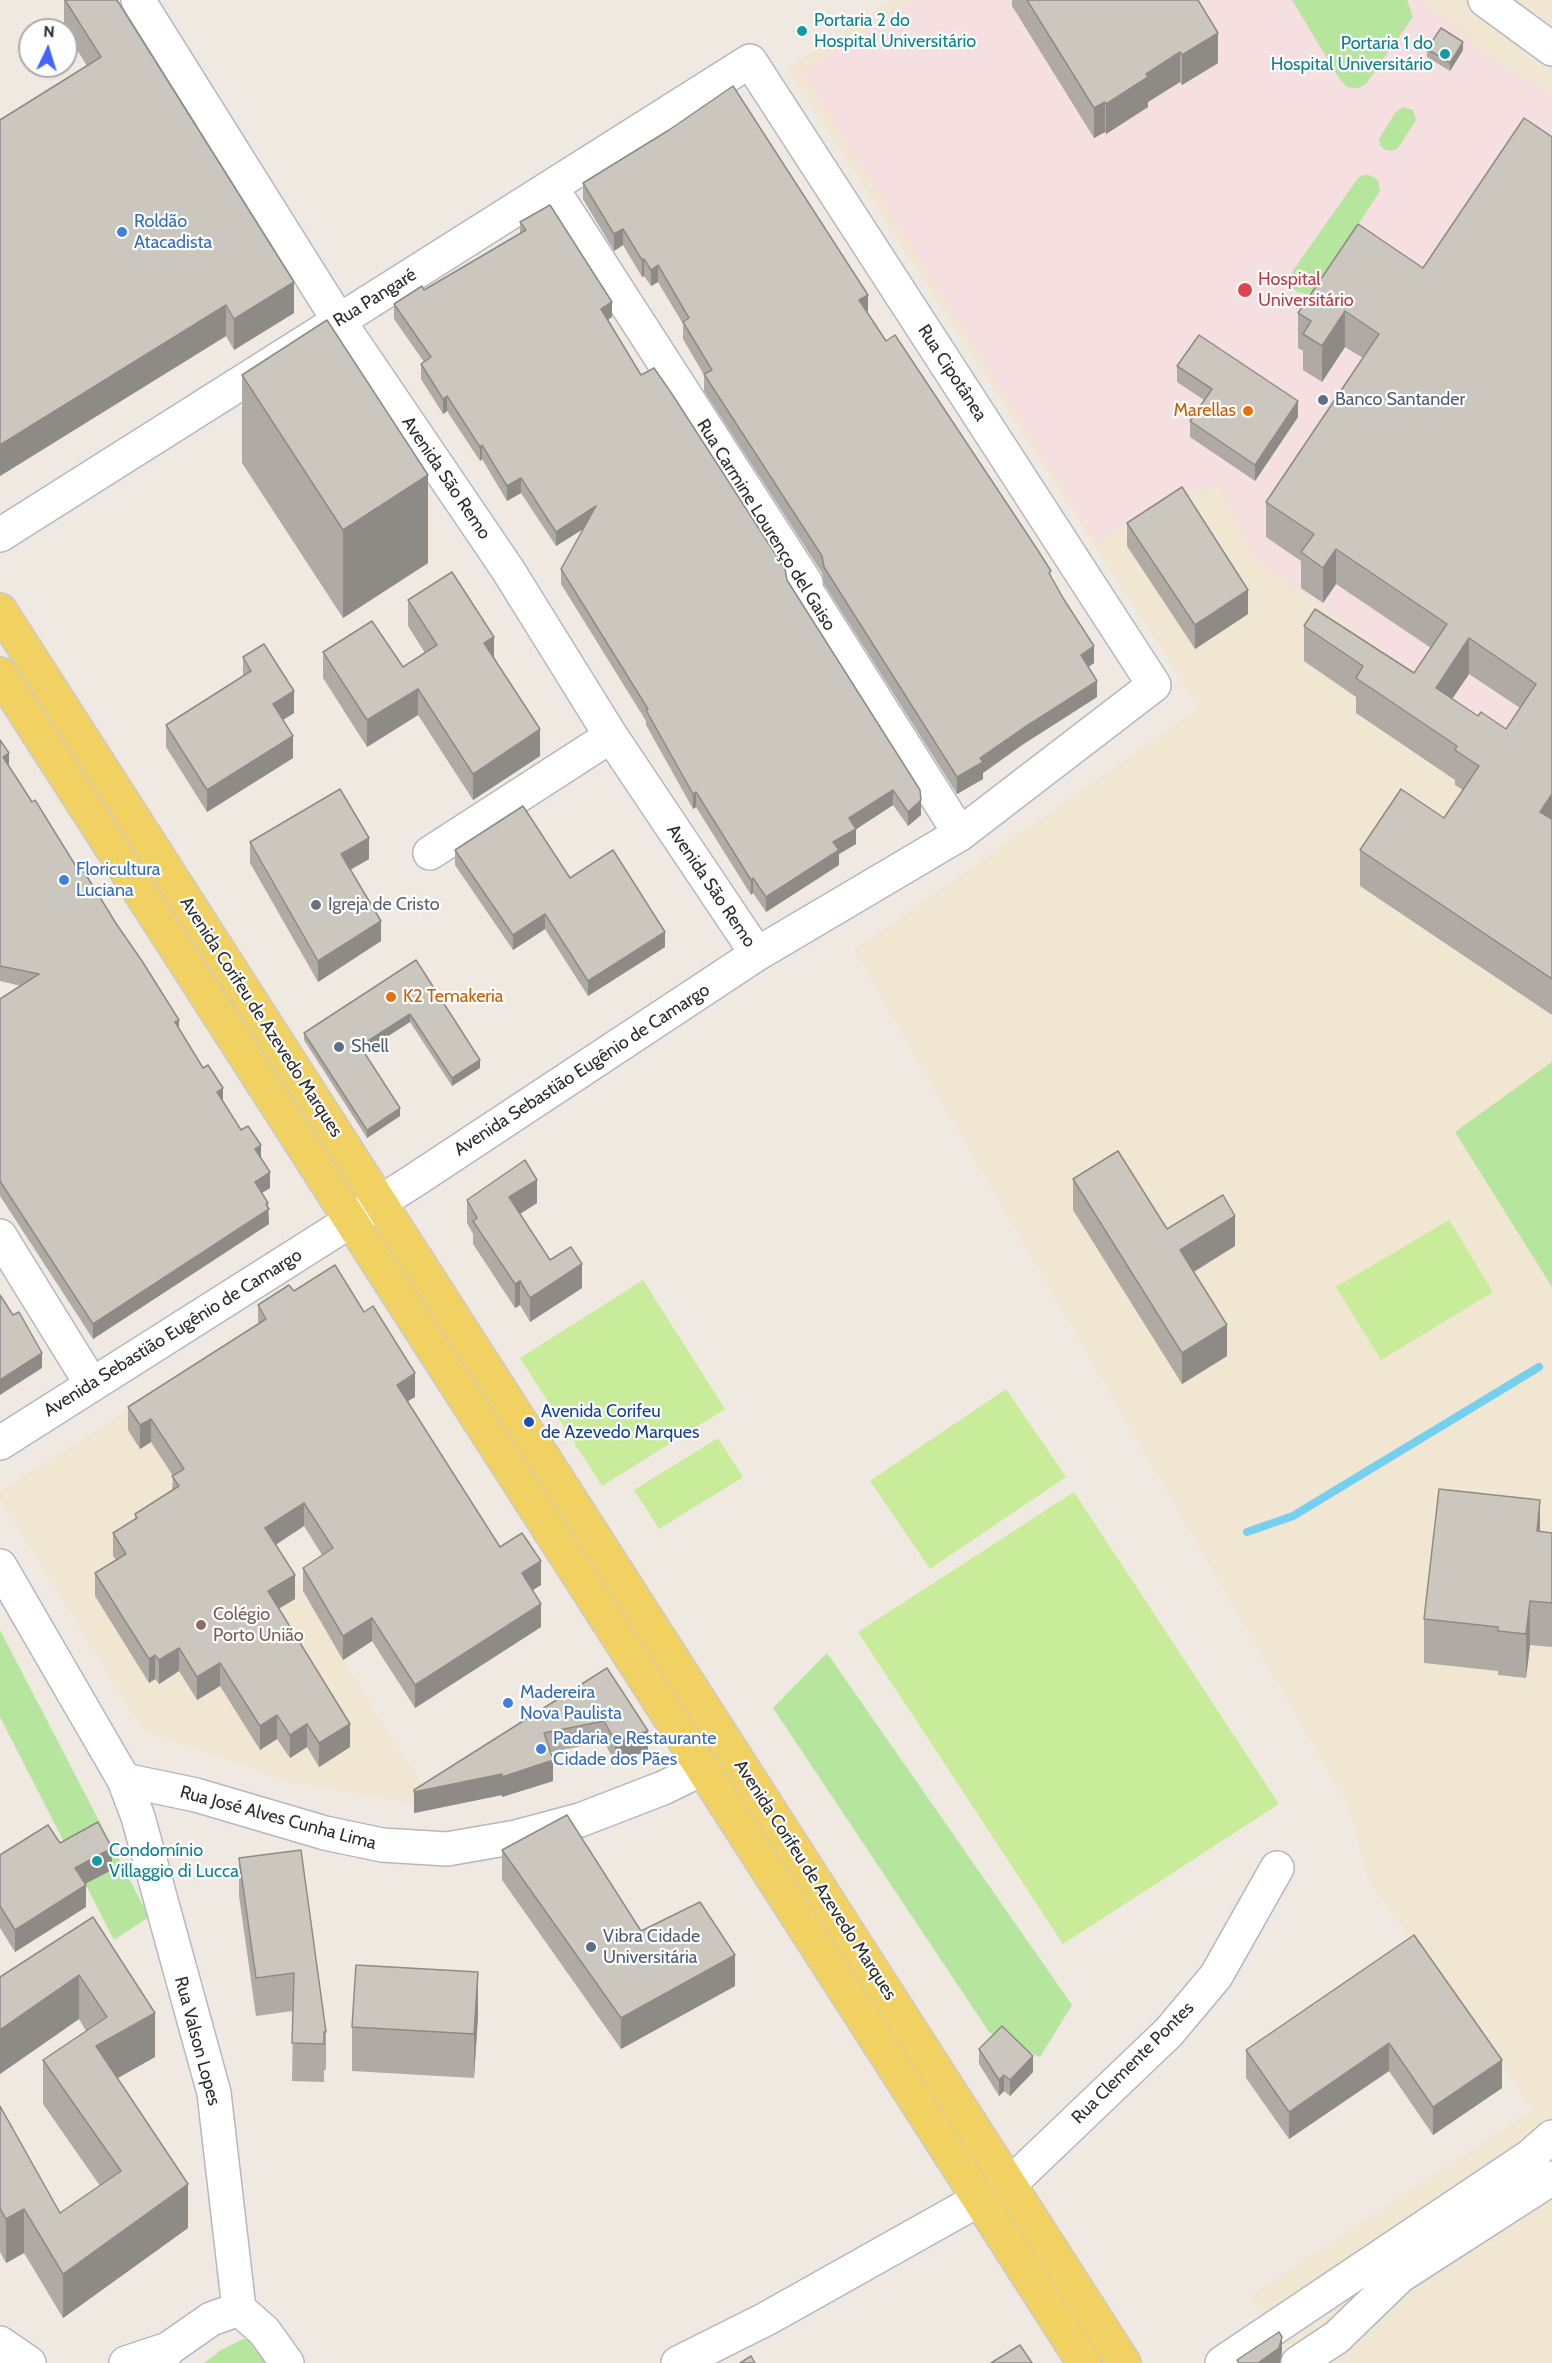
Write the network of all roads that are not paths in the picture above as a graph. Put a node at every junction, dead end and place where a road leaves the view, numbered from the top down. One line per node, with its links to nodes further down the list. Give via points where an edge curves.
1 (138, 0): 6 (street, Avenida São Remo)
2 (1485, 0): 3 (street)
3 (1552, 49)
4 (750, 61): 5 (street, Rua Pangaré); 10 (street, Rua Cipotânea)
5 (551, 187): 6 (street, Rua Pangaré); 13 (street, Rua Carmine Lourenço del Gaiso, via 806,582 803,585)
6 (339, 321): 7 (street, Rua Pangaré); 12 (street, Avenida São Remo, via 508,570)
7 (0, 536)
8 (0, 610): 9 (main road, Avenida Corifeu de Azevedo Marques)
9 (47, 684): 11 (street); 16 (main road, Avenida Corifeu de Azevedo Marques)
10 (1154, 685): 13 (street, Avenida Sebastião Eugênio de Camargo)
11 (6, 693): 17 (main road, Avenida Corifeu de Azevedo Marques)
12 (611, 736): 14 (street); 15 (street, Avenida São Remo)
13 (960, 834): 15 (street, Avenida Sebastião Eugênio de Camargo)
14 (430, 853)
15 (757, 954): 16 (street, Avenida Sebastião Eugênio de Camargo)
16 (380, 1202): 17 (street, Avenida Sebastião Eugênio de Camargo); 25 (main road, Avenida Corifeu de Azevedo Marques)
17 (351, 1221): 19 (street, Avenida Sebastião Eugênio de Camargo); 22 (main road, Avenida Corifeu de Azevedo Marques)
18 (0, 1236): 19 (street)
19 (92, 1385): 20 (street, Avenida Sebastião Eugênio de Camargo)
20 (0, 1443)
21 (0, 1566): 23 (street)
22 (702, 1769): 23 (street, Rua José Alves Cunha Lima, via 580,1820 447,1849 382,1845 325,1833 196,1795); 25 (main road, via 713,1765 721,1768 816,1908); 29 (main road, Avenida Corifeu de Azevedo Marques)
23 (124, 1780): 30 (street, Rua Valson Lopes, via 138,1817 214,2093)
24 (1277, 1868): 28 (street, Rua Clemente Pontes, via 1216,1976 1175,2024)
25 (838, 1916): 28 (main road, Avenida Corifeu de Azevedo Marques)
26 (1552, 2137): 37 (street, via 1529,2157)
27 (1552, 2178): 38 (street, via 1400,2276 1337,2337)
28 (1010, 2184): 36 (main road, Avenida Corifeu de Azevedo Marques)
29 (978, 2200): 34 (street, via 766,2319); 35 (main road, Avenida Corifeu de Azevedo Marques)
30 (238, 2309): 31 (street, via 211,2319); 33 (street, via 264,2331)
31 (164, 2356): 32 (street)
32 (126, 2363)
33 (287, 2363)
34 (678, 2363)
35 (1084, 2363)
36 (1124, 2363)
37 (1222, 2363)
38 (1298, 2363)

